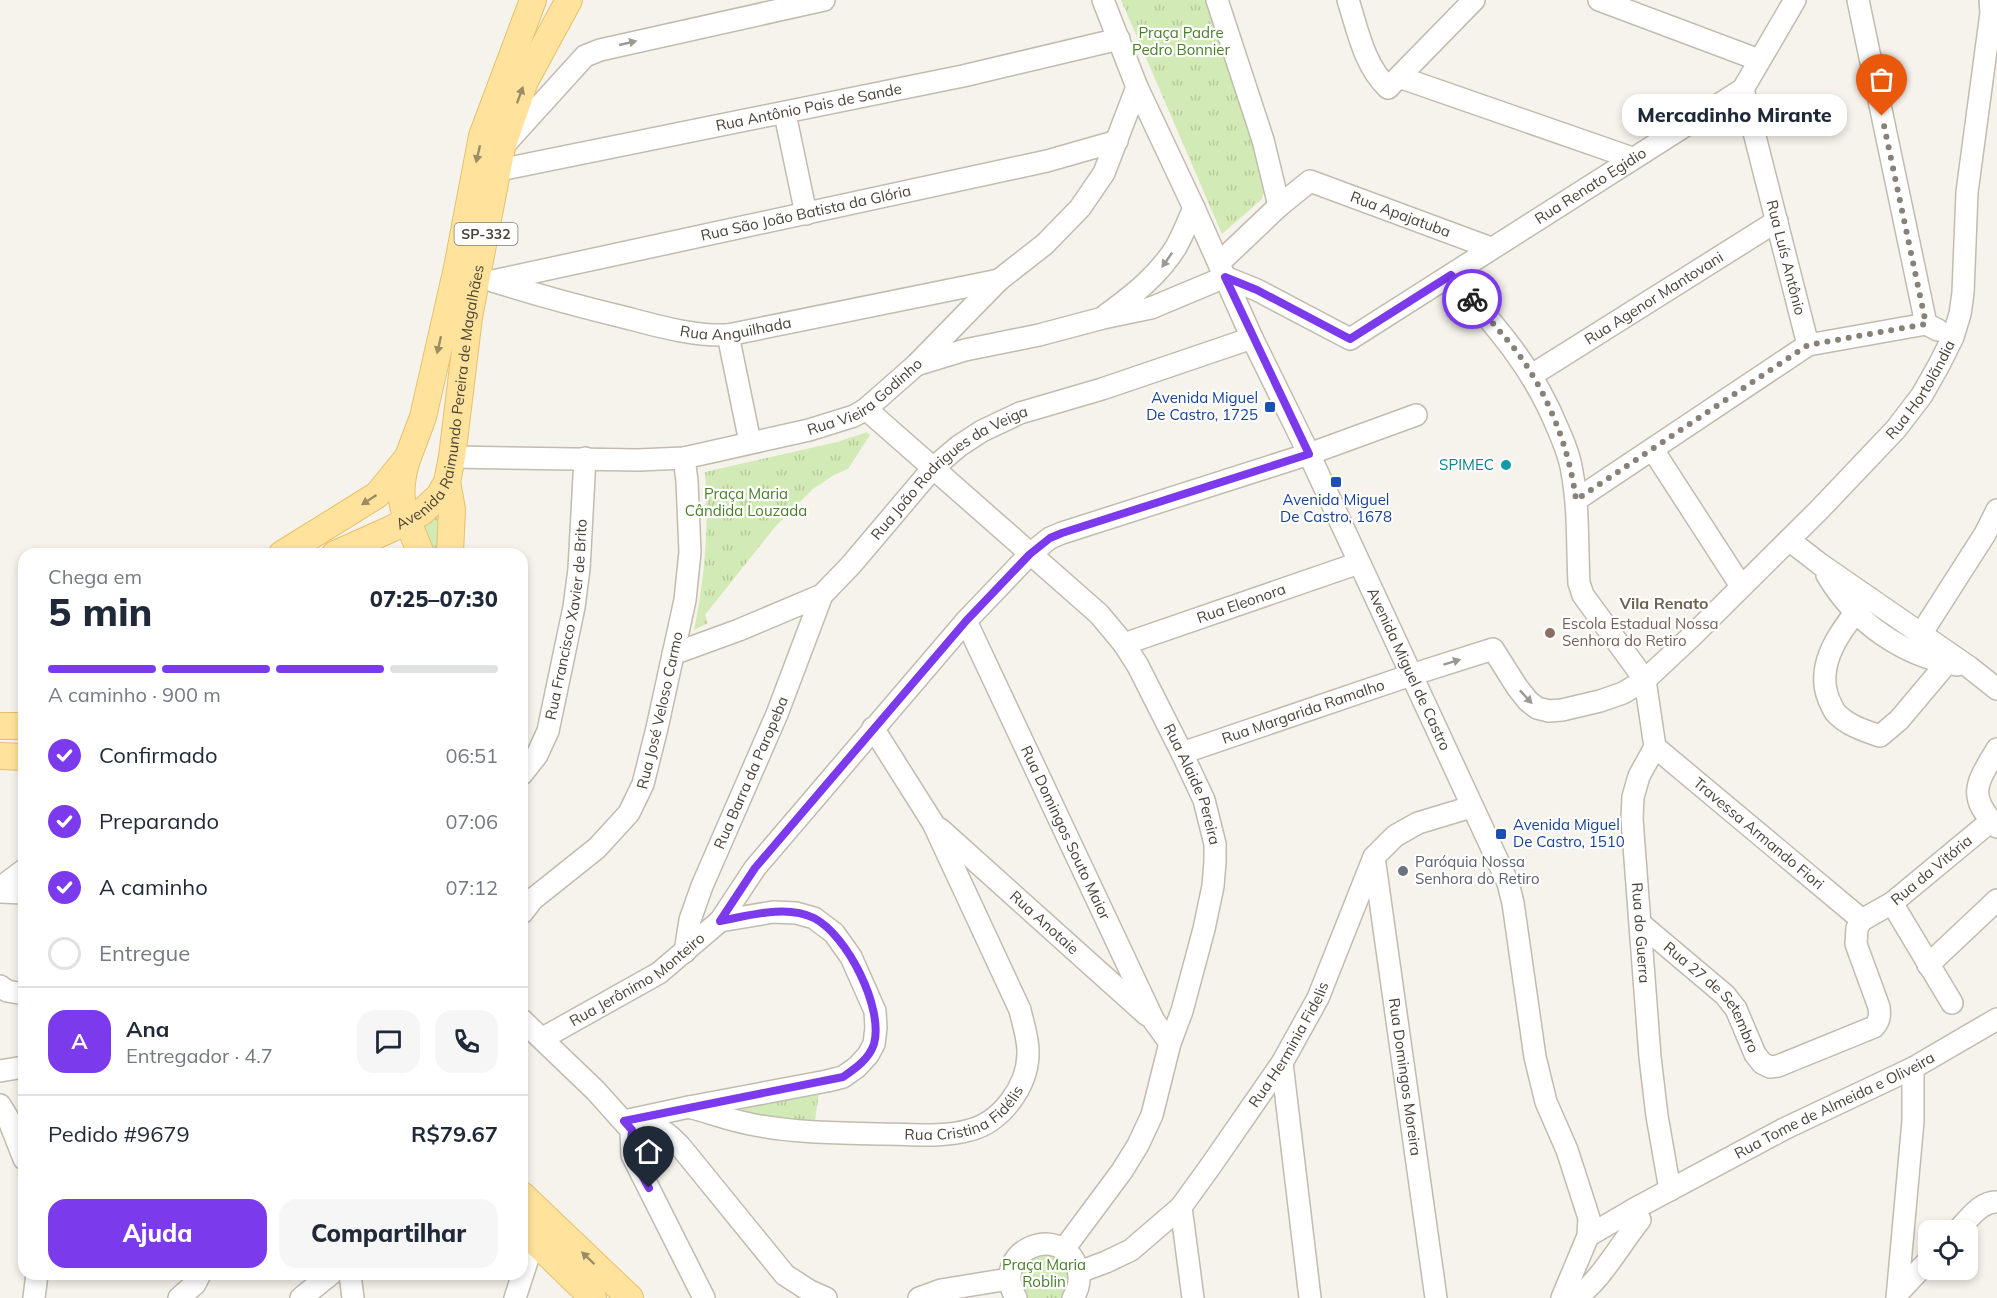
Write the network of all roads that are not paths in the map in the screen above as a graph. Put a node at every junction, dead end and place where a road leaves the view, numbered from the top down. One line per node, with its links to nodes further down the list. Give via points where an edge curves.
1 (533, 0): 44 (main road, Avenida Raimundo Pereira de Magalhães / SP-332, one-way to 44, via 483,135 426,406)
2 (569, 0): 21 (main road, Avenida Raimundo Pereira de Magalhães / SP-332, one-way to 2, via 525,81)
3 (824, 0): 21 (street, one-way to 3, via 585,56)
4 (1103, 0): 12 (street, Avenida Miguel de Castro)
5 (1217, 0): 22 (street, via 1263,140)
6 (1348, 0): 14 (street, via 1368,63 1377,78)
7 (1474, 0): 14 (street)
8 (1599, 0): 13 (street)
9 (1795, 0): 13 (street, Rua Renato Egidio)
10 (1858, 0): 32 (street)
11 (1992, 9): 18 (street, Rua Hortolãndia)
12 (1119, 39): 15 (street, Avenida Miguel de Castro); 17 (street, Rua Antônio Pais de Sande)
13 (1759, 60): 16 (street, Rua Renato Egidio)
14 (1393, 83): 20 (street)
15 (1137, 87): 19 (street, Rua Vieira Godinho); 23 (street, Avenida Miguel de Castro)
16 (1743, 89): 20 (street, Rua Renato Egidio); 25 (street, Rua Luís Antônio)
17 (785, 114): 21 (street, Rua Antônio Pais de Sande); 24 (street)
18 (1987, 122): 34 (street, Rua Hortolãndia, via 1967,192 1963,293)
19 (1116, 141): 24 (street, Rua São João Batista da Glória, via 1047,161); 30 (street, Rua Vieira Godinho, via 1104,173 1080,208 1045,244)
20 (1632, 158): 26 (street, Rua Renato Egidio)
21 (500, 159): 29 (main road, Avenida Raimundo Pereira de Magalhães / SP-332)
22 (1279, 206): 26 (street, Rua Apajatuba, via 1310,181); 27 (street)
23 (1194, 208): 27 (street, Avenida Miguel de Castro); 31 (street, one-way to 31, via 1177,245 1159,271)
24 (806, 214): 29 (street, Rua São João Batista da Glória)
25 (1776, 221): 36 (street, Rua Luís Antônio); 38 (street, Rua Agenor Mantovani)
26 (1491, 248): 28 (street, Rua Renato Egidio)
27 (1222, 270): 28 (street, Rua Renato Egidio, via 1350,339); 31 (street, via 1151,308); 35 (street, Avenida Miguel de Castro)
28 (1451, 275): 38 (street, via 1515,349)
29 (485, 280): 33 (street, Rua Anguilhada, via 679,331); 48 (main road, Avenida Raimundo Pereira de Magalhães / SP-332, via 469,317)
30 (999, 280): 33 (street, Rua Anguilhada); 37 (street, Rua Vieira Godinho)
31 (1103, 318): 37 (street)
32 (1926, 324): 34 (street); 36 (street)
33 (728, 335): 41 (street)
34 (1953, 337): 52 (street, Rua Hortolãndia, via 1922,395 1896,429)
35 (1252, 338): 43 (street, Avenida Miguel de Castro); 47 (street, Rua João Rodrigues da Veiga, via 1020,413 981,431)
36 (1808, 345): 42 (street)
37 (916, 365): 39 (street, Rua Vieira Godinho)
38 (1532, 375): 49 (street, via 1568,453)
39 (866, 409): 41 (street, Rua Vieira Godinho, via 809,430); 47 (street, Rua Alaide Pereira)
40 (1416, 415): 43 (street)
41 (750, 442): 46 (street, Rua Vieira Godinho)
42 (1653, 450): 49 (street); 59 (street)
43 (1309, 454): 57 (street, via 1062,533); 58 (street, Avenida Miguel de Castro)
44 (408, 457): 48 (main road); 51 (main road, via 402,480); 53 (main road, Avenida Raimundo Pereira de Magalhães / SP-332, one-way to 53, via 377,495)
45 (585, 458): 46 (street, Rua Vieira Godinho); 48 (street, Rua Vieira Godinho); 79 (street, Rua Francisco Xavier de Brito, via 574,607 548,730)
46 (684, 458): 66 (street, Rua José Veloso Carmo, via 690,552)
47 (933, 468): 57 (street, Rua Alaide Pereira); 60 (street, Rua João Rodrigues da Veiga)
48 (450, 470): 51 (main road, Avenida Raimundo Pereira de Magalhães / SP-332, via 434,502); 56 (main road)
49 (1576, 500): 69 (street, via 1579,583 1583,595)
50 (1997, 510): 63 (street)
51 (406, 521): 54 (main road, Avenida Raimundo Pereira de Magalhães / SP-332); 55 (main road)
52 (1789, 540): 59 (street, Rua Hortolãndia); 61 (street)
53 (292, 548)
54 (348, 548)
55 (418, 548)
56 (450, 548)
57 (1030, 554): 62 (street); 64 (street, Rua Alaide Pereira, via 1099,614)
58 (1359, 563): 64 (street, Rua Eleonora); 68 (street, Avenida Miguel de Castro)
59 (1741, 586): 69 (street, Rua Hortolãndia)
60 (822, 595): 66 (street, Rua João Rodrigues da Veiga); 93 (street, Rua Barra da Paropeba, via 777,714 702,886 690,920)
61 (1861, 605): 63 (street); 67 (street, via 1875,630 1897,644 1922,655); 67 (street, via 1836,640 1825,665 1826,693 1835,712 1858,728 1880,736)
62 (966, 621): 73 (street); 99 (street, Rua Domingos Souto Maior)
63 (1922, 634): 67 (street)
64 (1124, 644): 76 (street, Rua Alaide Pereira)
65 (1493, 650): 68 (street, Rua Margarida Ramalho, one-way to 65); 69 (street, Rua Hortolãndia, one-way to 69, via 1528,701 1549,711 1600,701)
66 (673, 654): 89 (street, Rua José Veloso Carmo, via 643,784 629,813 597,848)
67 (1956, 662): 70 (street)
68 (1412, 675): 76 (street, Rua Margarida Ramalho); 80 (street, Avenida Miguel de Castro)
69 (1645, 680): 74 (street)
70 (1997, 689)
71 (0, 726): 72 (main road)
72 (18, 726)
73 (873, 728): 81 (street, Rua Cristina Fidélis); 91 (street, via 755,868)
74 (1655, 747): 90 (street, Travessa Armando Fiori); 92 (street, Rua do Guerra, via 1633,797)
75 (1997, 749): 82 (street, Rua da Vitória, via 1979,780 1977,793 1980,806)
76 (1182, 753): 102 (street, Rua Alaide Pereira, via 1204,800 1215,844 1215,862 1204,929)
77 (0, 756): 78 (main road)
78 (18, 757)
79 (528, 766)
80 (1471, 807): 83 (street, Rua Herminia Fidelis, via 1418,823 1395,836); 118 (street, Avenida Miguel de Castro, via 1508,883 1535,1057 1546,1102 1587,1208)
81 (933, 823): 99 (street, Rua Anotaie); 108 (street, Rua Cristina Fidélis, via 1020,1010 1026,1033 1028,1055 1022,1082 1006,1107 972,1130 944,1135 790,1130)
82 (1994, 824): 88 (street, Rua da Vitória)
83 (1374, 857): 103 (street, Rua Herminia Fidelis, via 1318,998); 142 (street, Rua Domingos Moreira)
84 (18, 875): 85 (street)
85 (0, 890): 86 (street)
86 (18, 892)
87 (1997, 900): 94 (street)
88 (1892, 903): 90 (street, Rua da Vitória); 94 (street)
89 (528, 905)
90 (1862, 920): 92 (street, Rua 27 de Setembro, via 1856,944 1879,1006 1878,1022 1778,1066 1762,1063 1755,1054 1736,1009 1725,995)
91 (720, 921): 93 (street, Rua Jerônimo Monteiro); 108 (street, Rua Jerônimo Monteiro, via 773,912 796,913 814,918 834,933 851,957 870,997 875,1011 874,1044 857,1067 843,1077)
92 (1641, 925): 111 (street, Rua do Guerra, via 1656,1116)
93 (685, 952): 101 (street, Rua Jerônimo Monteiro, via 659,973)
94 (1928, 965): 97 (street)
95 (0, 986): 96 (street)
96 (18, 993)
97 (1952, 1003)
98 (1997, 1019): 105 (street, Rua Tome de Almeida e Oliveira)
99 (1154, 1021): 102 (street, Rua Domingos Souto Maior)
100 (528, 1025): 101 (street)
101 (543, 1038): 109 (street)
102 (1170, 1043): 119 (street, Rua Alaide Pereira, via 1152,1115 1138,1145)
103 (1282, 1063): 114 (street, Rua Herminia Fidelis); 141 (street)
104 (18, 1068): 106 (street)
105 (1913, 1068): 111 (street, Rua Tome de Almeida e Oliveira, via 1786,1128); 128 (street, via 1913,1121)
106 (0, 1071)
107 (0, 1105): 110 (street)
108 (689, 1107): 109 (street, Rua Jerônimo Monteiro)
109 (628, 1126): 136 (street, via 632,1155); 137 (street, via 654,1126 666,1133 785,1275)
110 (18, 1144)
111 (1670, 1190): 115 (street, Rua Tome de Almeida e Oliveira); 118 (street, Rua Tome de Almeida e Oliveira, via 1636,1208)
112 (528, 1201): 135 (main road, one-way to 112)
113 (1997, 1202): 116 (street, via 1988,1203)
114 (1181, 1207): 120 (street, Rua Herminia Fidelis, via 1131,1250); 140 (street)
115 (1640, 1220): 118 (street, Rua Tome de Almeida e Oliveira); 145 (street, via 1592,1283)
116 (1968, 1220)
117 (528, 1234): 134 (main road)
118 (1594, 1241): 143 (street, via 1566,1283); 144 (street)
119 (1064, 1249): 120 (street); 127 (street, via 1047,1244 1025,1250 1011,1268)
120 (1079, 1272): 139 (street)
121 (1918, 1273): 128 (street)
122 (36, 1280): 129 (street)
123 (197, 1280): 130 (street)
124 (324, 1280): 131 (street)
125 (351, 1280): 132 (street)
126 (519, 1280): 133 (street)
127 (1012, 1289): 138 (street, via 941,1290)
128 (1898, 1296)
129 (34, 1298)
130 (179, 1298)
131 (301, 1298)
132 (353, 1298)
133 (515, 1298)
134 (593, 1298)
135 (630, 1298)
136 (704, 1298)
137 (826, 1298)
138 (919, 1298)
139 (1073, 1298)
140 (1193, 1298)
141 (1310, 1298)
142 (1436, 1298)
143 (1562, 1298)
144 (1567, 1298)
145 (1574, 1298)

